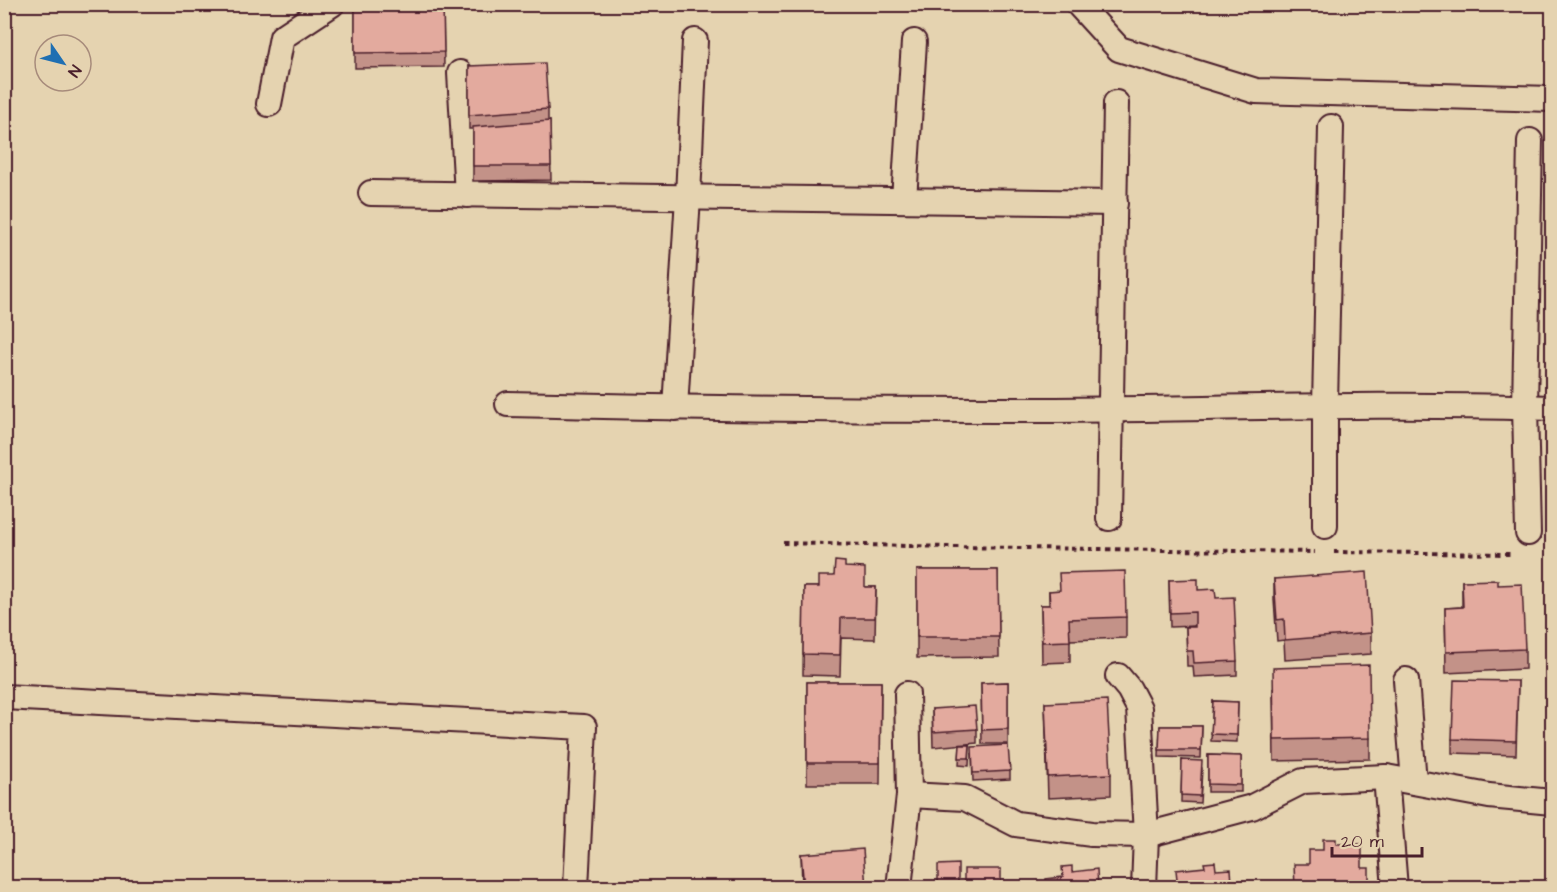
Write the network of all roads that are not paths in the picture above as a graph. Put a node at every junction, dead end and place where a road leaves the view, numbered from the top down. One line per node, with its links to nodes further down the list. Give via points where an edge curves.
1 (332, 4): 8 (street, via 282,37)
2 (1078, 4): 6 (street, via 1119,49 1256,91)
3 (695, 41): 13 (street)
4 (914, 42): 14 (street)
5 (460, 73): 12 (street)
6 (1552, 99)
7 (1116, 103): 15 (street)
8 (269, 104)
9 (1331, 127): 17 (street)
10 (1530, 141): 18 (street)
11 (371, 193): 12 (street)
12 (467, 195): 13 (street)
13 (688, 197): 14 (street); 19 (street)
14 (904, 200): 15 (street)
15 (1115, 203): 21 (street)
16 (508, 404): 19 (street)
17 (1325, 405): 18 (street); 21 (street); 23 (street)
18 (1525, 407): 20 (street); 24 (street)
19 (675, 408): 21 (street)
20 (1552, 408)
21 (1112, 409): 22 (street)
22 (1109, 518)
23 (1325, 526)
24 (1523, 544)
25 (1118, 676): 33 (street, via 1139,708)
26 (1406, 680): 30 (street)
27 (907, 694): 31 (street)
28 (4, 697): 34 (street, via 584,727)
29 (1386, 777): 30 (street); 33 (street, via 1303,781 1252,807); 37 (street)
30 (1414, 782): 32 (street, via 1489,796)
31 (909, 795): 33 (street, via 965,798 1016,824); 35 (street)
32 (1552, 802)
33 (1146, 836): 36 (street)
34 (576, 888)
35 (899, 888)
36 (1144, 888)
37 (1395, 888)

